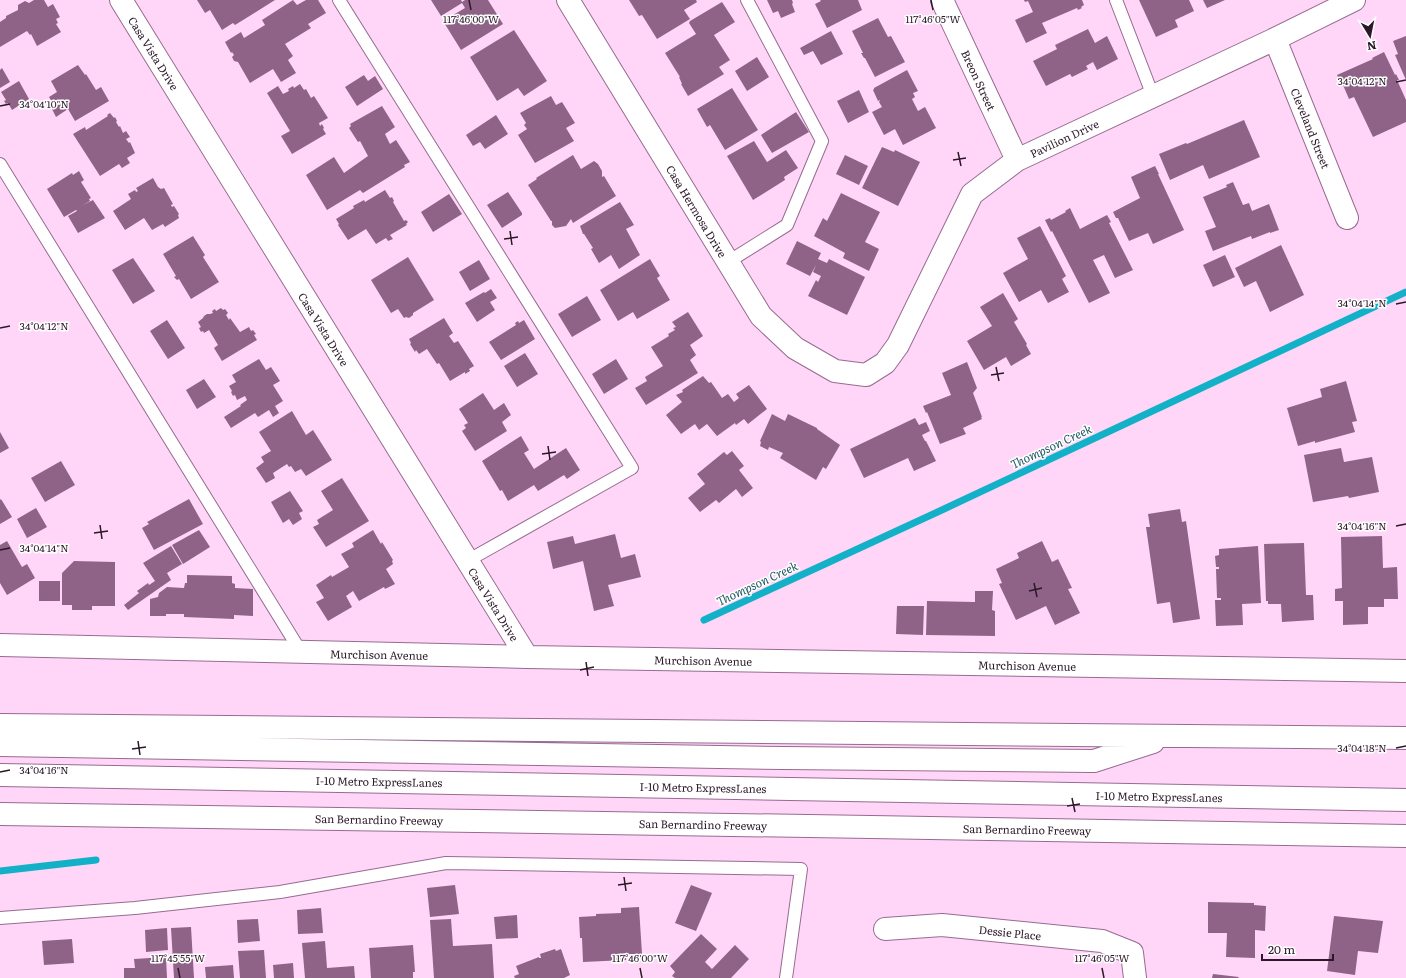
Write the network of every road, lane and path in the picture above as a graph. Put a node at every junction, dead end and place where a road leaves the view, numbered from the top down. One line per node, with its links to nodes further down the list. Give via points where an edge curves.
1 (121, 0): 15 (main road, Casa Vista Drive)
2 (339, 0): 15 (lane, via 632,468)
3 (568, 0): 13 (main road, Casa Hermosa Drive)
4 (747, 0): 13 (lane, via 822,141 787,225)
5 (942, 0): 10 (main road, Breon Street)
6 (1116, 0): 9 (lane)
7 (1354, 0): 8 (main road, Pavilion Drive)
8 (1275, 39): 9 (main road, Pavilion Drive); 12 (main road, Cleveland Street)
9 (1154, 96): 10 (main road, Pavilion Drive)
10 (1017, 160): 14 (main road, Pavilion Drive, via 972,194 898,345 885,363)
11 (0, 164): 17 (lane)
12 (1347, 218)
13 (728, 262): 14 (main road, Casa Hermosa Drive, via 761,316 795,348 835,371)
14 (866, 375)
15 (467, 561): 18 (main road, Casa Vista Drive)
16 (0, 645): 17 (main road, Murchison Avenue)
17 (300, 652): 18 (main road, Murchison Avenue)
18 (527, 657): 19 (main road, Murchison Avenue)
19 (1406, 671)
20 (0, 725): 21 (main road)
21 (1172, 736): 22 (main road); 23 (main road, via 1094,761)
22 (1406, 738)
23 (0, 745)
24 (0, 776): 25 (main road, I-10 Metro ExpressLanes)
25 (1406, 800)
26 (0, 814): 27 (main road, San Bernardino Freeway)
27 (1406, 836)
28 (0, 918): 30 (lane, via 135,908 280,892 446,863 801,869)
29 (886, 929): 31 (main road, Dessie Place, via 942,925 1102,941 1132,952)
30 (786, 978)
31 (1135, 978)

